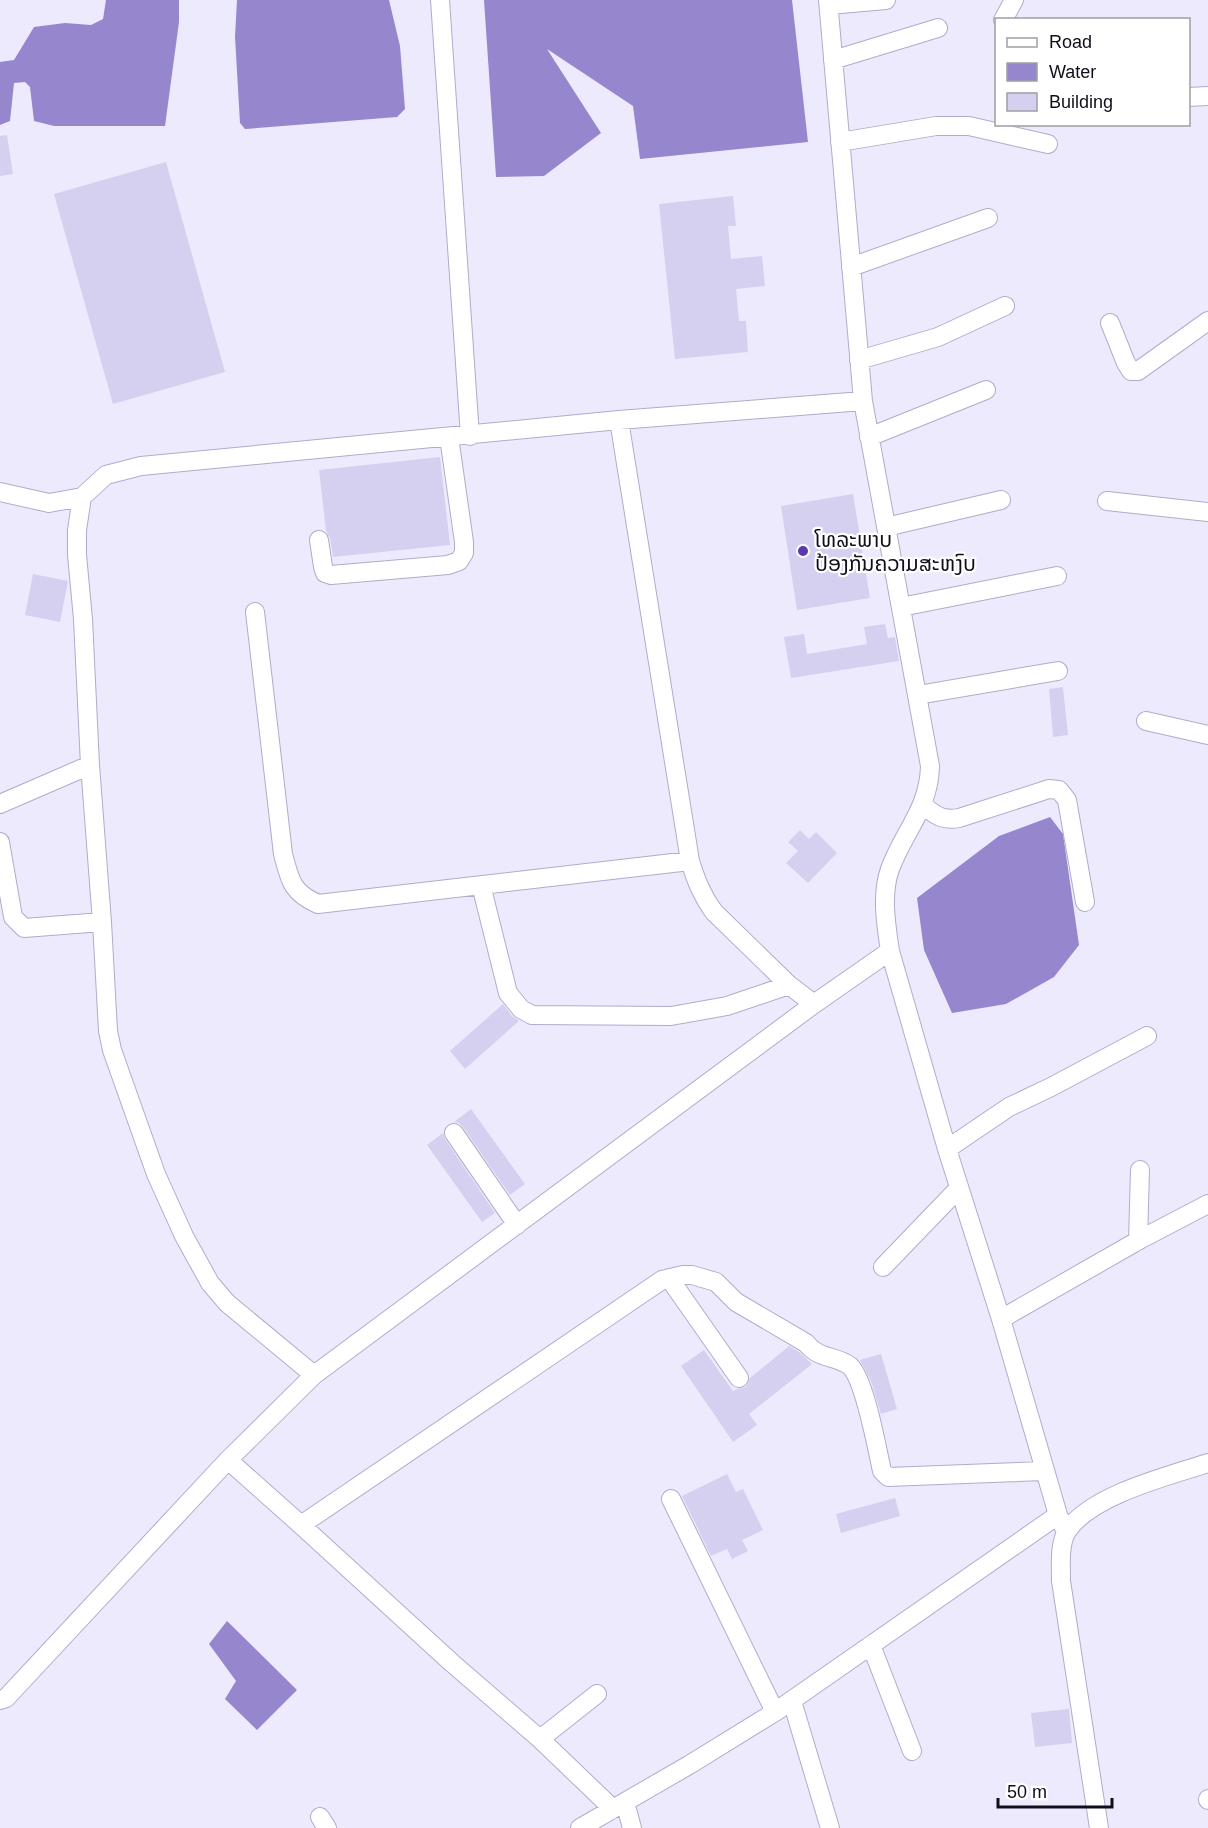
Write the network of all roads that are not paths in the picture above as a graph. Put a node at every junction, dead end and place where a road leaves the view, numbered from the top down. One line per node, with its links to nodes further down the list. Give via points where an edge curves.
1 (440, 0): 21 (street)
2 (886, 0): 4 (street)
3 (1014, 0): 5 (street)
4 (828, 2): 7 (street)
5 (1004, 18)
6 (938, 28): 7 (street)
7 (833, 60): 10 (street)
8 (1208, 96): 9 (street)
9 (1190, 97)
10 (840, 142): 11 (street, via 936,126 969,126); 13 (street)
11 (1048, 144)
12 (988, 218): 13 (street)
13 (851, 267): 17 (street)
14 (1005, 306): 17 (street, via 938,337)
15 (1208, 321): 16 (street, via 1138,371 1131,371 1126,363)
16 (1110, 323)
17 (859, 360): 19 (street)
18 (986, 390): 23 (street)
19 (863, 400): 20 (street); 23 (street)
20 (619, 420): 21 (street); 42 (street)
21 (470, 436): 22 (street)
22 (449, 437): 25 (street, via 141,466 106,475); 30 (street, via 464,542 459,561 331,575 323,567)
23 (869, 437): 29 (street)
24 (0, 492): 25 (street, via 50,503)
25 (82, 497): 38 (street, via 77,555)
26 (1001, 500): 29 (street)
27 (1107, 501): 28 (street)
28 (1208, 512)
29 (886, 528): 32 (street)
30 (319, 540)
31 (1057, 576): 32 (street)
32 (901, 607): 35 (street)
33 (255, 612): 43 (street, via 283,854 289,879 302,897 318,904)
34 (1058, 671): 35 (street)
35 (918, 695): 40 (street, via 930,766 928,791)
36 (1146, 721): 37 (street)
37 (1208, 735)
38 (90, 765): 39 (street); 45 (street)
39 (0, 804)
40 (922, 805): 44 (street, via 948,820 1049,789 1059,790 1067,800); 46 (street, via 890,870 885,898)
41 (0, 842): 45 (street, via 13,917 24,928)
42 (690, 861): 43 (street); 47 (street, via 705,900 714,912)
43 (480, 885): 47 (street, via 508,993 521,1009 532,1015 671,1016 727,1006)
44 (1085, 902)
45 (102, 922): 60 (street, via 112,1050 156,1174 184,1236 210,1283 227,1303)
46 (890, 951): 48 (street); 51 (street)
47 (789, 985): 48 (street)
48 (814, 1004): 55 (street)
49 (1147, 1036): 51 (street, via 1009,1107)
50 (454, 1133): 55 (street)
51 (947, 1149): 53 (street)
52 (1140, 1170): 56 (street)
53 (959, 1188): 57 (street); 59 (street)
54 (1208, 1204): 56 (street)
55 (517, 1225): 60 (street)
56 (1138, 1241): 59 (street)
57 (883, 1267)
58 (669, 1278): 61 (street); 64 (street, via 692,1275 716,1282 736,1302 806,1343 811,1351 847,1364 855,1371 882,1471 888,1478); 67 (street)
59 (1001, 1319): 64 (street)
60 (314, 1376): 62 (street)
61 (739, 1377)
62 (228, 1461): 67 (street); 71 (street)
63 (1208, 1463): 68 (street, via 1099,1503)
64 (1045, 1471): 66 (street)
65 (671, 1499): 73 (street)
66 (1058, 1515): 68 (street); 69 (street)
67 (301, 1525): 74 (street)
68 (1066, 1532): 80 (street, via 1061,1581)
69 (871, 1645): 72 (street); 75 (street)
70 (597, 1694): 74 (street)
71 (0, 1700)
72 (792, 1701): 73 (street); 79 (street)
73 (775, 1712): 76 (street)
74 (540, 1739): 76 (street)
75 (912, 1752)
76 (619, 1806): 77 (street); 78 (street)
77 (580, 1828)
78 (632, 1828)
79 (830, 1828)
80 (1099, 1828)

